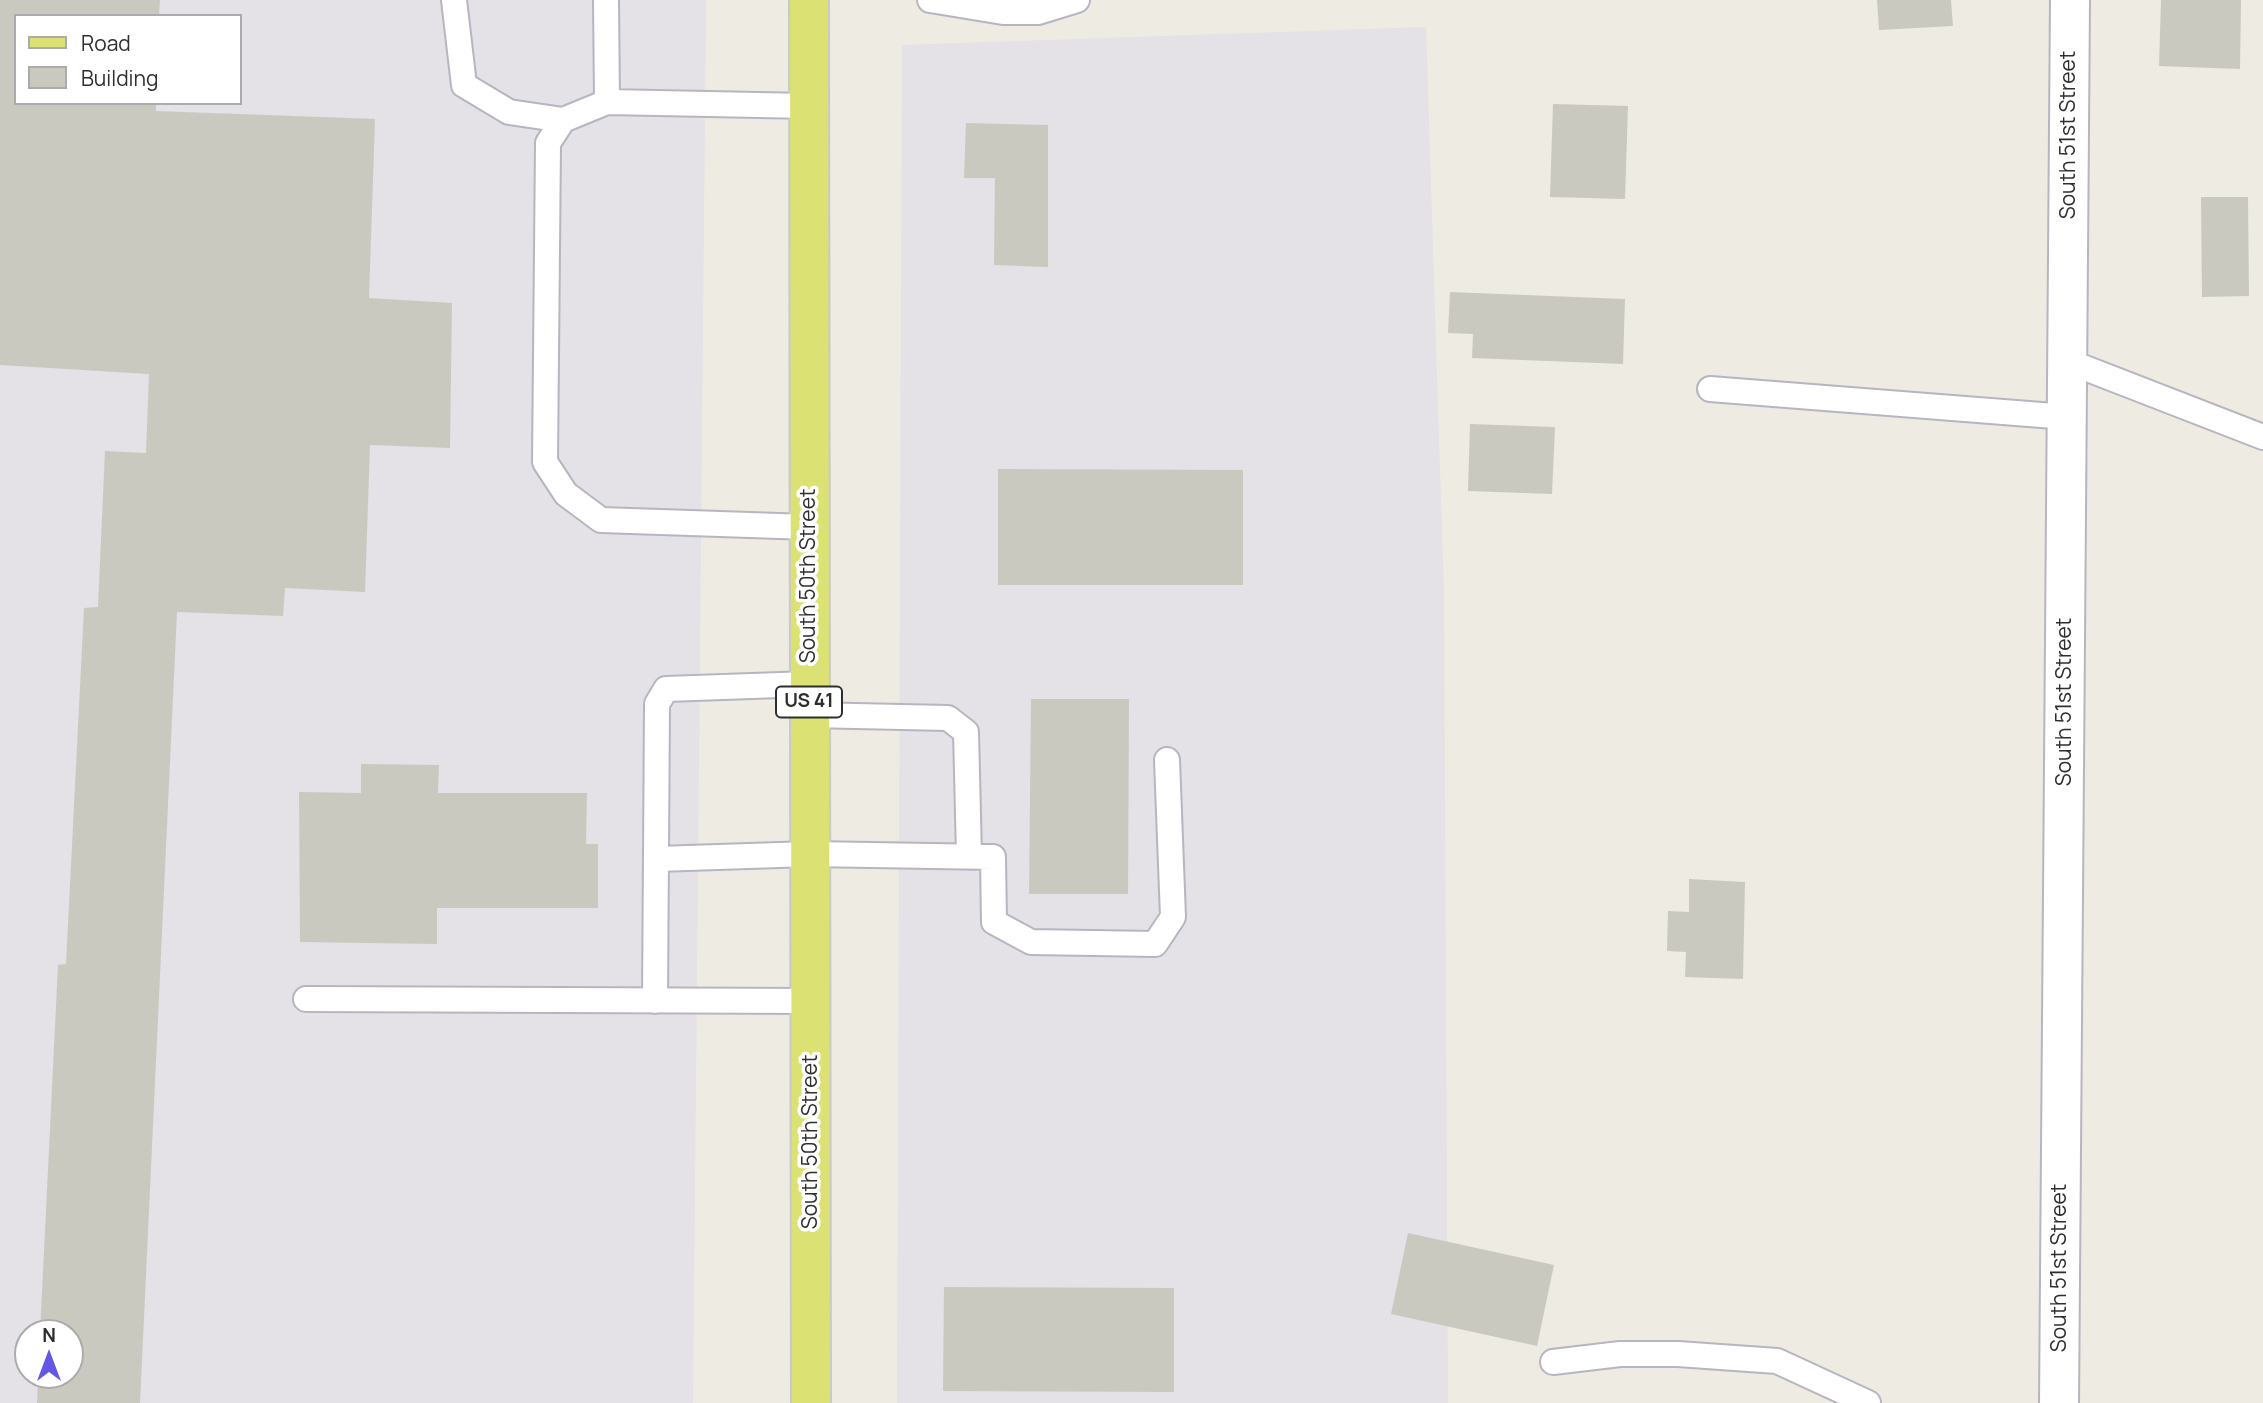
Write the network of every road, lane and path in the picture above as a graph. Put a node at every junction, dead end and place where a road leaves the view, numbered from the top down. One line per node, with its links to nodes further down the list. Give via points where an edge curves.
1 (454, 0): 9 (lane, via 464,85 509,112)
2 (606, 0): 7 (lane)
3 (809, 0): 8 (main road, South 50th Street / US 41)
4 (930, 0): 5 (lane, via 1003,12 1038,12)
5 (1077, 0)
6 (2070, 0): 10 (street, South 51st Street)
7 (607, 102): 8 (lane); 9 (lane)
8 (809, 106): 14 (main road, South 50th Street / US 41)
9 (563, 120): 14 (lane, via 548,143 545,462 566,494 601,520)
10 (2067, 361): 12 (street, South 51st Street); 13 (lane)
11 (1710, 390): 12 (lane)
12 (2067, 417): 26 (street, South 51st Street)
13 (2263, 437)
14 (809, 527): 15 (main road, South 50th Street / US 41)
15 (809, 699): 17 (main road, South 50th Street / US 41); 18 (lane, via 948,718 966,732); 19 (lane, via 666,688 657,704)
16 (1167, 760): 18 (lane, via 1173,917 1155,944 1031,942 993,922 993,857)
17 (810, 855): 18 (lane); 19 (lane); 22 (main road, South 50th Street / US 41)
18 (969, 856)
19 (657, 859): 21 (lane)
20 (306, 999): 21 (lane)
21 (655, 1001): 22 (lane)
22 (811, 1001): 24 (main road, South 50th Street / US 41)
23 (1553, 1362): 25 (lane, via 1620,1354 1777,1361)
24 (811, 1403)
25 (1868, 1403)
26 (2059, 1403)

